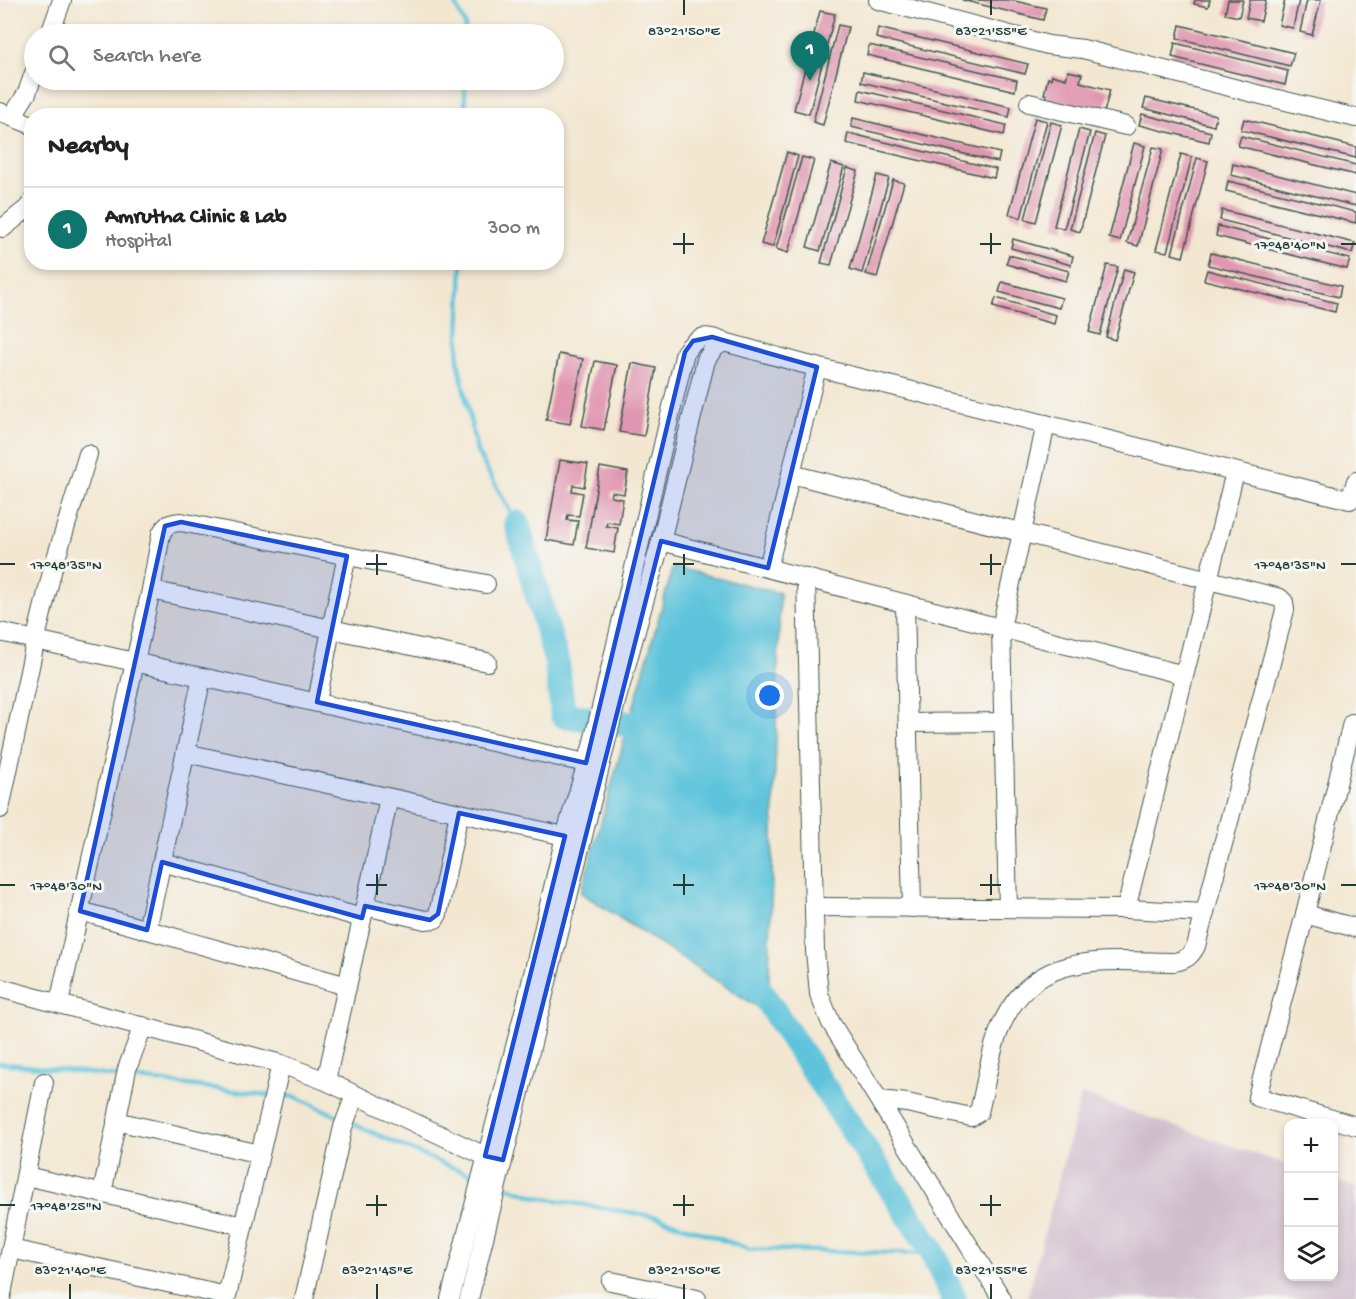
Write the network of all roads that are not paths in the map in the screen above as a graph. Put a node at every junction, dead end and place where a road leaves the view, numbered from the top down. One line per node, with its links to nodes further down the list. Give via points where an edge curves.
1 (62, 0): 3 (street)
2 (878, 0): 7 (street)
3 (54, 24)
4 (28, 90): 6 (street)
5 (1029, 103): 9 (street)
6 (6, 114): 8 (street)
7 (1356, 118)
8 (24, 122)
9 (1126, 126)
10 (24, 211): 11 (street)
11 (0, 227)
12 (724, 342): 13 (street); 21 (street, via 706,360); 42 (street, via 702,337 685,352)
13 (817, 367): 14 (street); 17 (street)
14 (1046, 424): 16 (street); 20 (street)
15 (88, 454): 32 (street)
16 (1235, 472): 19 (street); 25 (street)
17 (791, 474): 20 (street); 23 (street)
18 (1356, 481): 19 (street)
19 (1353, 501)
20 (1020, 532): 25 (street); 29 (street)
21 (661, 541): 23 (street); 70 (street)
22 (347, 556): 26 (street); 27 (street, via 172,523 161,534); 30 (street)
23 (768, 568): 24 (street)
24 (806, 578): 28 (street); 48 (street)
25 (1208, 580): 35 (street); 54 (street, via 1280,598 1285,610)
26 (486, 584)
27 (151, 590): 30 (street); 33 (street)
28 (905, 604): 29 (street); 39 (street)
29 (1001, 628): 35 (street); 38 (street)
30 (331, 629): 34 (street); 37 (street)
31 (0, 632): 32 (street)
32 (36, 638): 33 (street); 44 (street)
33 (135, 662): 36 (street); 52 (street)
34 (487, 662)
35 (1184, 675): 51 (street)
36 (202, 677): 37 (street); 41 (street)
37 (316, 702): 42 (street)
38 (1003, 722): 39 (street); 50 (street)
39 (908, 723): 49 (street)
40 (1356, 724): 55 (street, via 1352,723)
41 (186, 753): 43 (street); 47 (street)
42 (586, 763): 46 (street)
43 (390, 798): 45 (street); 53 (street)
44 (0, 809)
45 (459, 813): 46 (street); 53 (street, via 435,919)
46 (565, 836): 70 (street)
47 (162, 862): 53 (street); 57 (street)
48 (814, 907): 49 (street); 66 (street, via 819,994 831,1023)
49 (912, 908): 50 (street)
50 (1008, 908): 51 (street)
51 (1126, 909): 54 (street)
52 (80, 911): 57 (street); 60 (street)
53 (364, 912): 58 (street)
54 (1205, 913): 66 (street, via 1196,946 1184,960 1090,961 1064,967 1019,994 997,1034 979,1112 971,1117)
55 (1305, 914): 56 (street); 68 (street, via 1257,1097)
56 (1356, 928)
57 (147, 930): 58 (street)
58 (347, 986): 63 (street)
59 (0, 988): 60 (street)
60 (59, 1003): 61 (street)
61 (143, 1026): 62 (street); 67 (street, via 126,1076)
62 (280, 1064): 63 (street); 69 (street)
63 (326, 1081): 65 (street)
64 (44, 1082): 71 (street)
65 (355, 1095): 70 (street); 79 (street, via 345,1121)
66 (880, 1100): 83 (street)
67 (117, 1121): 69 (street); 73 (street)
68 (1356, 1125)
69 (260, 1154): 74 (street)
70 (492, 1165): 72 (street)
71 (26, 1176): 73 (street); 75 (street)
72 (486, 1189): 80 (street); 81 (street)
73 (102, 1194): 74 (street)
74 (243, 1226): 77 (street)
75 (11, 1249): 77 (street); 78 (street)
76 (611, 1281): 82 (street)
77 (230, 1298)
78 (1, 1299)
79 (304, 1299)
80 (450, 1299)
81 (469, 1299)
82 (696, 1299)
83 (1002, 1299)

